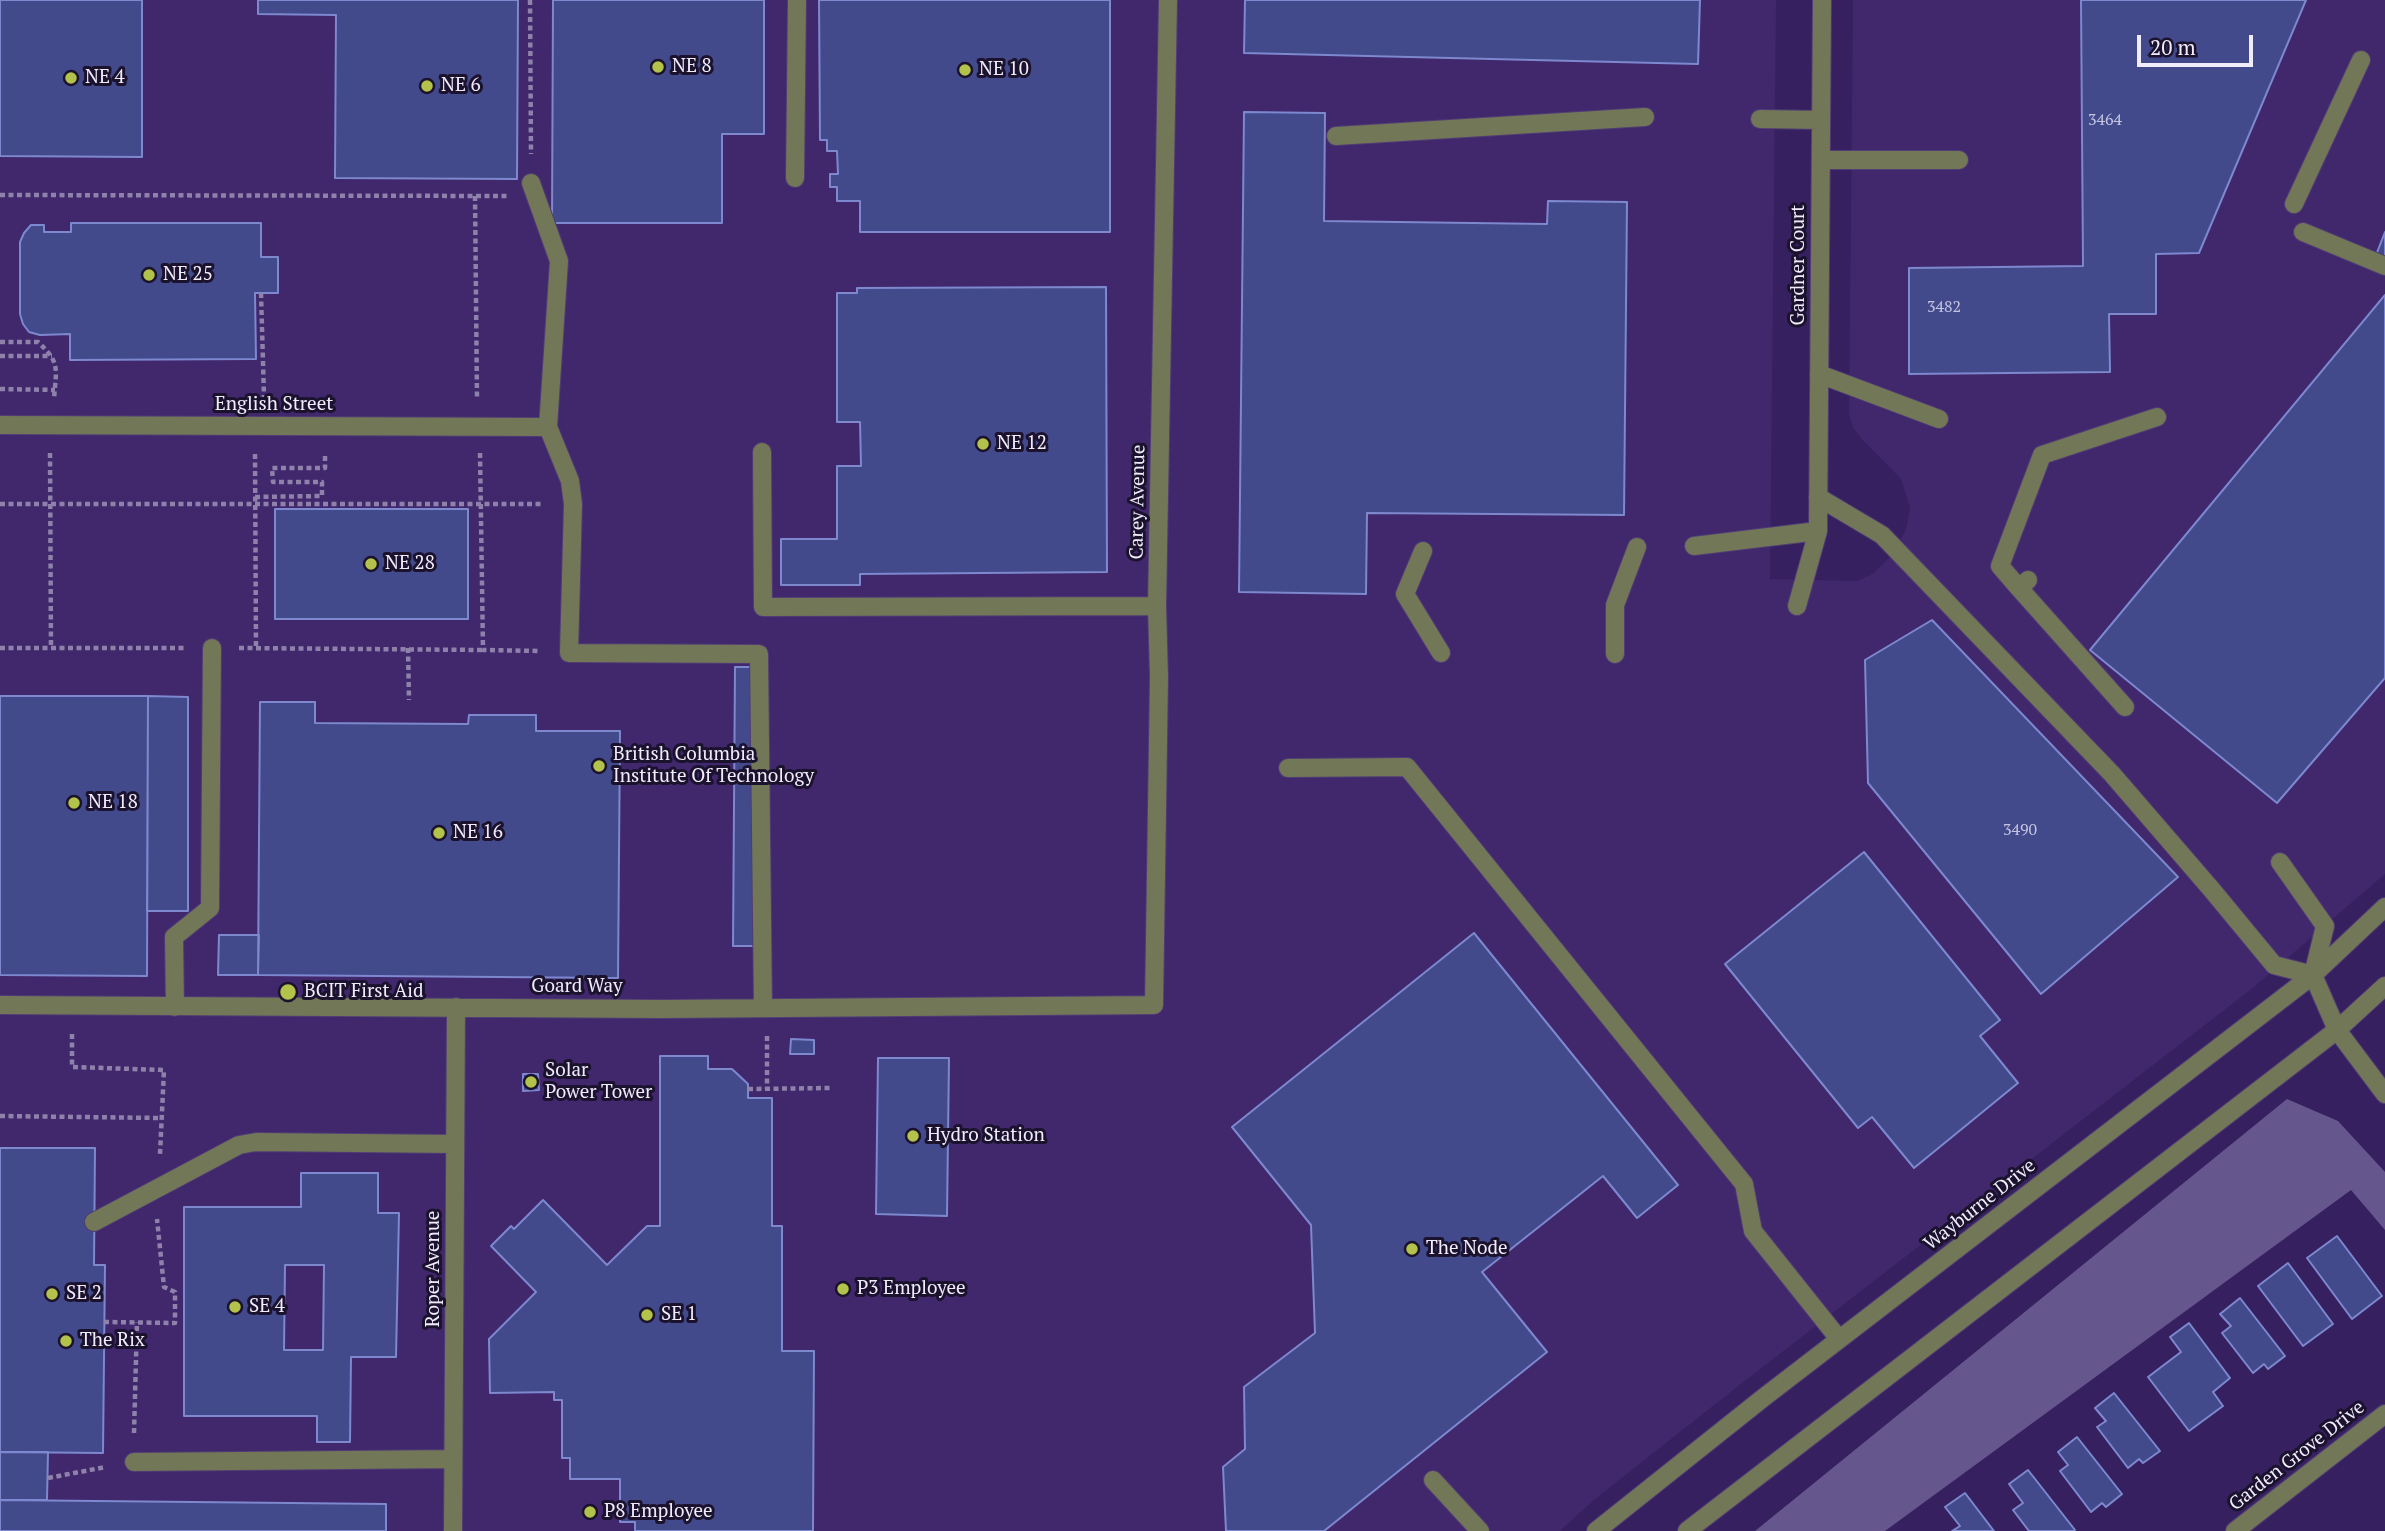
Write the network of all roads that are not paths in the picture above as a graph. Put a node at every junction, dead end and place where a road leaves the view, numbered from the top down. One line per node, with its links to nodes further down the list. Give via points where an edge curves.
1 (797, 0): 11 (street)
2 (1168, 0): 27 (street, Carey Avenue)
3 (1822, 0): 7 (street, Gardner Court)
4 (2361, 60): 13 (street)
5 (1645, 117): 8 (street)
6 (1760, 119): 7 (street)
7 (1821, 120): 9 (street, Gardner Court)
8 (1336, 136)
9 (1821, 160): 10 (street); 16 (street, Gardner Court)
10 (1959, 160)
11 (795, 178)
12 (534, 190): 20 (street, via 559,261)
13 (2294, 204)
14 (2303, 232): 15 (street)
15 (2385, 266)
16 (1819, 374): 18 (street); 22 (street, Gardner Court)
17 (2157, 417): 32 (street, via 2042,455 2000,566 2024,584)
18 (1939, 419)
19 (0, 425): 20 (street, English Street)
20 (548, 427): 42 (street, via 570,481 573,504 569,653 760,654)
21 (762, 452): 27 (street, via 763,607)
22 (1818, 497): 23 (street, Gardner Court); 36 (street, via 1882,535 2112,775 2274,965)
23 (1818, 531): 24 (street); 28 (street, Gardner Court)
24 (1694, 546)
25 (1637, 547): 31 (street, via 1615,605)
26 (1423, 551): 30 (street, via 1405,594)
27 (1157, 606): 39 (street, Carey Avenue)
28 (1797, 606)
29 (212, 648): 40 (street, via 210,908 174,937)
30 (1441, 653)
31 (1615, 654)
32 (2125, 707)
33 (1288, 768): 47 (street, via 1407,767 1744,1184 1753,1231)
34 (2280, 862): 36 (street, via 2325,926)
35 (2385, 907): 36 (street, Wayburne Drive)
36 (2313, 975): 43 (street); 47 (street, Wayburne Drive)
37 (2385, 986): 43 (street)
38 (0, 1005): 40 (street, Goard Way)
39 (1154, 1005): 42 (street, Goard Way)
40 (175, 1007): 41 (street, Goard Way)
41 (456, 1007): 42 (street, Goard Way); 45 (street, Roper Avenue)
42 (763, 1008)
43 (2337, 1030): 44 (street); 55 (street)
44 (2385, 1094)
45 (455, 1144): 46 (street, via 239,1145); 49 (street, Roper Avenue)
46 (94, 1222)
47 (1839, 1339): 54 (street, Wayburne Drive)
48 (2385, 1414): 56 (street, Garden Grove Drive)
49 (453, 1459): 50 (street); 52 (street, Roper Avenue)
50 (134, 1462)
51 (1433, 1480): 53 (street)
52 (453, 1531)
53 (1480, 1531)
54 (1596, 1531)
55 (1687, 1531)
56 (2235, 1531)

